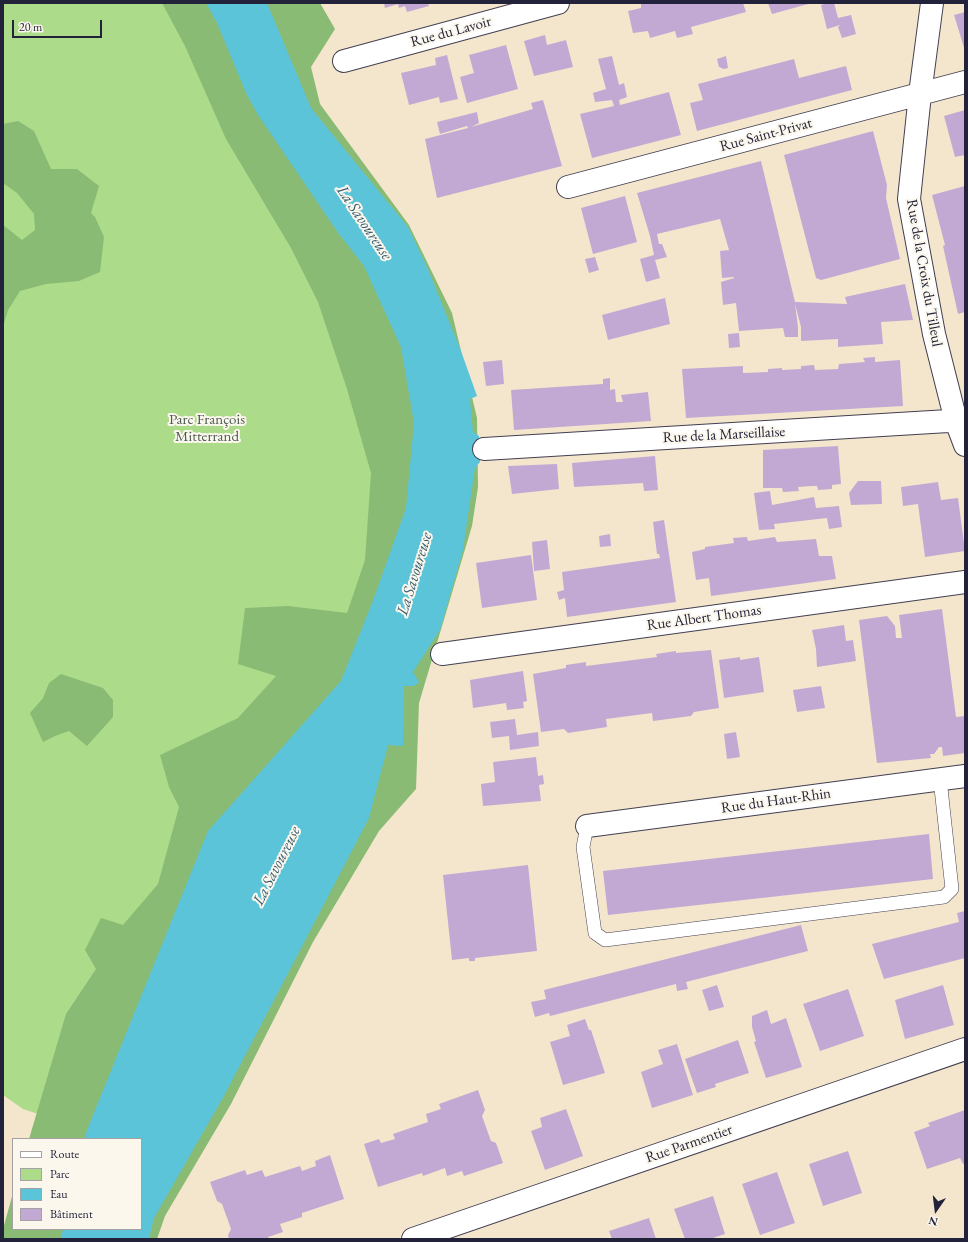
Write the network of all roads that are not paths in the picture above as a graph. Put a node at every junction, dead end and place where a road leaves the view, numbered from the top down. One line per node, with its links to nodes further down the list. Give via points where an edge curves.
1 (558, 3): 3 (street, Rue du Lavoir)
2 (932, 3): 5 (street, Rue de la Croix du Tilleul)
3 (344, 61)
4 (965, 82): 5 (street, Rue Saint-Privat)
5 (920, 94): 6 (street, Rue Saint-Privat); 7 (street, Rue de la Croix du Tilleul, via 909,199 934,334)
6 (568, 187)
7 (960, 420): 8 (street, Rue de la Croix du Tilleul); 9 (street, Rue de la Marseillaise)
8 (965, 445)
9 (484, 449)
10 (965, 582): 11 (street, Rue Albert Thomas)
11 (442, 654)
12 (965, 776): 13 (street, Rue du Haut-Rhin)
13 (940, 779): 14 (street, Rue du Haut-Rhin); 14 (lane, via 952,889 944,896 605,940 595,933 583,847)
14 (587, 826)
15 (965, 1049): 16 (street, Rue Parmentier)
16 (413, 1239)

